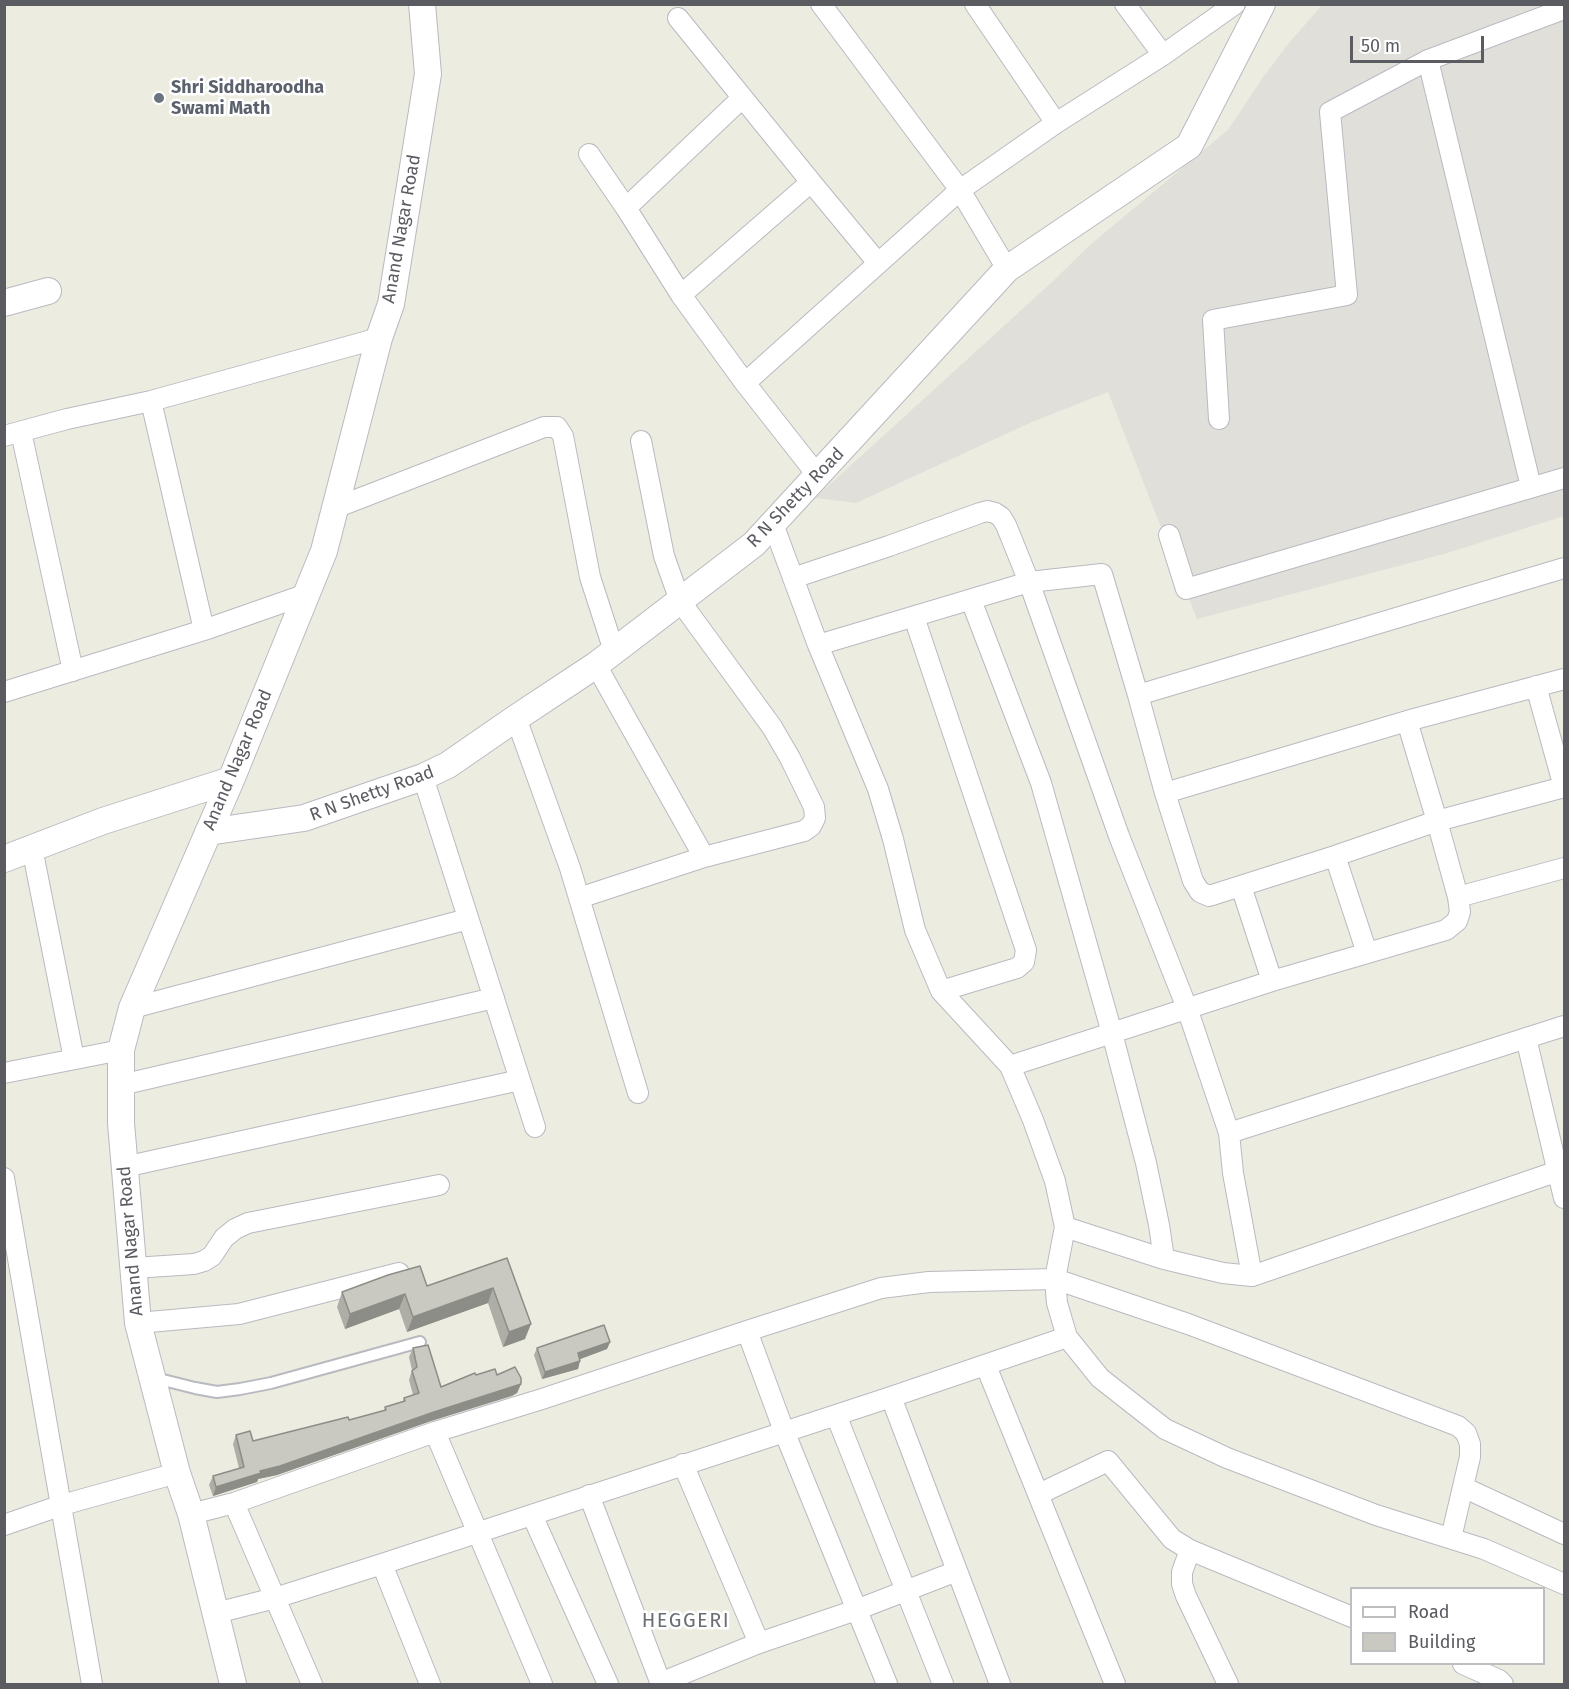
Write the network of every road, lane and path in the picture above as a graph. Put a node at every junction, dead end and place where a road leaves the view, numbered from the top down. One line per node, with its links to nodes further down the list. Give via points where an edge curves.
1 (422, 4): 22 (street, Anand Nagar Road, via 428,74 391,304)
2 (821, 4): 15 (street)
3 (975, 4): 12 (street)
4 (1125, 4): 9 (street)
5 (1235, 4): 9 (street)
6 (1261, 5): 18 (street, R N Shetty Road, via 1189,146)
7 (1564, 9): 10 (street)
8 (678, 18): 11 (street)
9 (1162, 55): 12 (street)
10 (1428, 60): 25 (street, via 1330,112 1347,295 1213,320); 30 (street)
11 (742, 98): 14 (street); 16 (street)
12 (1056, 123): 15 (street)
13 (589, 154): 16 (street)
14 (811, 182): 17 (street); 20 (street)
15 (960, 190): 17 (street); 18 (street)
16 (626, 208): 20 (street)
17 (878, 263): 23 (street)
18 (1007, 269): 28 (street, R N Shetty Road)
19 (48, 291): 21 (street)
20 (681, 295): 23 (street)
21 (4, 303)
22 (379, 338): 24 (street); 31 (street, Anand Nagar Road)
23 (745, 382): 28 (street)
24 (152, 401): 26 (street); 41 (street)
25 (1219, 419)
26 (13, 434): 44 (street)
27 (641, 441): 39 (street, via 664,555)
28 (818, 476): 32 (street, R N Shetty Road)
29 (1564, 478): 30 (street)
30 (1531, 488): 33 (street, via 1186,589)
31 (335, 508): 37 (street, Anand Nagar Road); 43 (street, via 544,427 557,427 563,436)
32 (773, 524): 35 (street); 39 (street, R N Shetty Road, via 754,544)
33 (1169, 535)
34 (1564, 568): 48 (street)
35 (793, 578): 36 (street, via 987,511 1001,517 1006,525); 42 (street)
36 (1029, 582): 38 (street); 48 (street, via 1102,574); 71 (street, via 1119,836)
37 (307, 594): 41 (street); 52 (street, Anand Nagar Road)
38 (971, 600): 40 (street); 73 (street, via 1041,783)
39 (680, 601): 43 (street, R N Shetty Road); 59 (street, via 772,727 814,807 815,818 804,831)
40 (915, 617): 42 (street); 68 (street, via 1026,950 1024,962 1017,968)
41 (204, 630): 44 (street)
42 (818, 645): 68 (street, via 878,789 915,930)
43 (605, 658): 49 (street, R N Shetty Road); 59 (street)
44 (73, 671): 47 (street)
45 (1564, 679): 46 (street)
46 (1536, 686): 50 (street); 53 (street)
47 (4, 692)
48 (1138, 695): 54 (street)
49 (516, 717): 51 (street, R N Shetty Road, via 448,765); 64 (street)
50 (1407, 721): 54 (street); 55 (street)
51 (423, 777): 56 (street, R N Shetty Road, via 303,818); 65 (street)
52 (231, 780): 56 (street, Anand Nagar Road); 57 (street)
53 (1564, 787): 55 (street)
54 (1165, 792): 62 (street, via 1193,882 1200,892 1209,896)
55 (1437, 821): 58 (street); 63 (street)
56 (208, 832): 70 (street, Anand Nagar Road)
57 (32, 848): 60 (street); 76 (street)
58 (1335, 856): 62 (street); 66 (street)
59 (704, 857): 64 (street)
60 (4, 859)
61 (1564, 868): 63 (street)
62 (1241, 886): 67 (street)
63 (1458, 897): 66 (street, via 1457,921 1446,930)
64 (579, 898): 81 (street)
65 (468, 919): 69 (street); 70 (street)
66 (1367, 953): 67 (street)
67 (1272, 981): 71 (street)
68 (941, 991): 77 (street)
69 (494, 998): 79 (street); 80 (street)
70 (132, 1008): 75 (street, Anand Nagar Road)
71 (1187, 1008): 73 (street); 83 (street)
72 (1564, 1026): 74 (street)
73 (1112, 1033): 77 (street); 90 (street, via 1146,1163)
74 (1526, 1038): 83 (street); 85 (street)
75 (121, 1050): 76 (street); 80 (street, Anand Nagar Road)
76 (74, 1059): 78 (street)
77 (1010, 1066): 89 (street, via 1055,1181)
78 (4, 1073)
79 (520, 1080): 82 (street); 84 (street)
80 (121, 1085): 84 (street, Anand Nagar Road)
81 (638, 1093)
82 (535, 1127)
83 (1228, 1132): 94 (street)
84 (124, 1167): 91 (street, Anand Nagar Road)
85 (1561, 1170): 88 (street); 94 (street)
86 (4, 1178): 111 (street)
87 (439, 1185): 91 (street, via 248,1223 224,1238 204,1261)
88 (1564, 1198)
89 (1065, 1232): 90 (street); 93 (street)
90 (1164, 1259): 94 (street)
91 (134, 1268): 95 (street, Anand Nagar Road)
92 (408, 1271): 95 (street, via 239,1314)
93 (1057, 1272): 96 (street, via 882,1288); 97 (street, via 1057,1303); 107 (street, via 1458,1426 1466,1432 1470,1444)
94 (1252, 1276)
95 (138, 1323): 100 (street, Anand Nagar Road)
96 (747, 1331): 103 (street); 104 (street)
97 (1066, 1337): 99 (street); 117 (street, via 1100,1378 1165,1429 1227,1458 1376,1515)
98 (420, 1342): 100 (lane, via 240,1389 217,1392)
99 (986, 1366): 101 (street); 108 (street)
100 (152, 1378): 106 (street, Anand Nagar Road)
101 (891, 1397): 102 (street); 120 (street)
102 (836, 1415): 103 (street); 122 (street)
103 (784, 1431): 105 (street); 124 (street)
104 (435, 1432): 110 (street); 115 (street)
105 (683, 1464): 109 (street); 127 (street)
106 (177, 1473): 111 (street); 112 (street, Anand Nagar Road)
107 (1463, 1487): 116 (street); 117 (street)
108 (1039, 1494): 118 (street, via 1108,1461 1172,1539); 139 (street)
109 (589, 1496): 113 (street); 135 (street)
110 (234, 1503): 112 (street); 123 (street)
111 (62, 1505): 114 (street); 129 (street)
112 (191, 1514): 125 (street, Anand Nagar Road)
113 (532, 1515): 115 (street); 134 (street)
114 (4, 1524)
115 (478, 1532): 119 (street); 133 (street)
116 (1564, 1534)
117 (1450, 1538): 121 (street)
118 (1190, 1550): 126 (street); 140 (street, via 1182,1572 1185,1596)
119 (382, 1564): 123 (street); 132 (street)
120 (957, 1571): 122 (street); 138 (street)
121 (1564, 1584)
122 (907, 1591): 124 (street); 137 (street)
123 (275, 1598): 125 (street); 131 (street)
124 (856, 1610): 127 (street); 136 (street)
125 (216, 1613): 130 (street, Anand Nagar Road)
126 (1350, 1616)
127 (759, 1644): 135 (street)
128 (1465, 1665): 141 (street)
129 (92, 1684)
130 (234, 1684)
131 (312, 1684)
132 (430, 1684)
133 (543, 1684)
134 (608, 1684)
135 (661, 1684)
136 (887, 1684)
137 (943, 1684)
138 (1000, 1684)
139 (1115, 1684)
140 (1228, 1684)
141 (1503, 1684)

